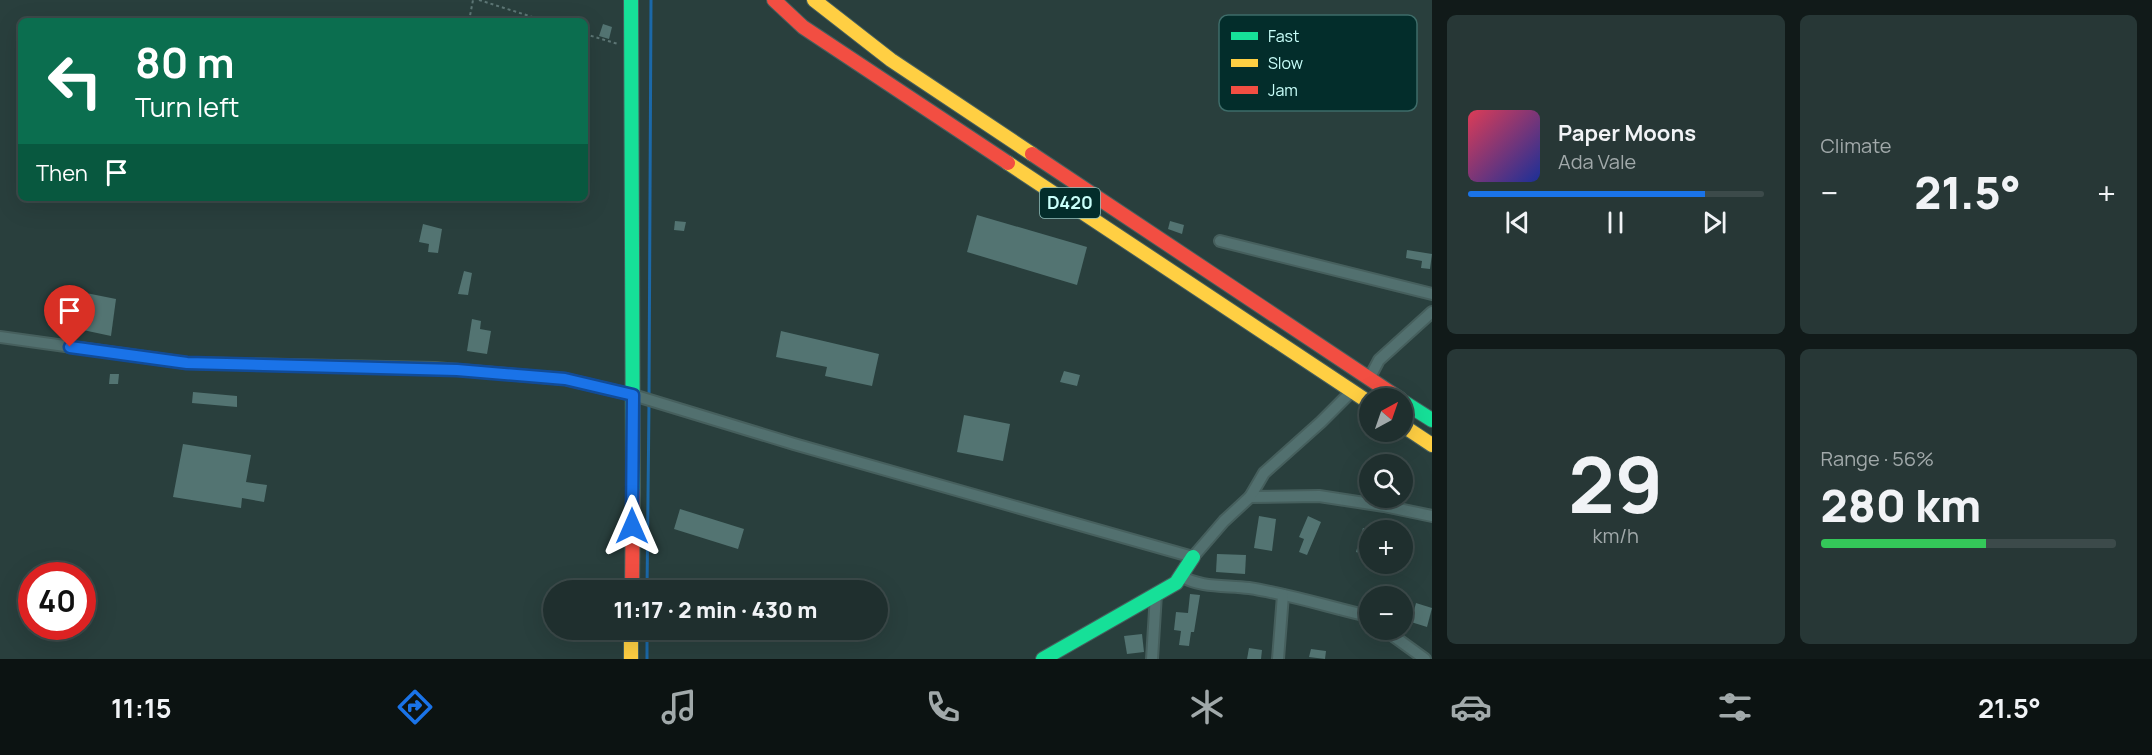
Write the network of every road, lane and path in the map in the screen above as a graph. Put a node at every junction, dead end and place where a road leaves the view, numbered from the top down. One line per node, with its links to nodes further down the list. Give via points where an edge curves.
1 (473, 0): 6 (path)
2 (479, 0): 7 (path)
3 (631, 0): 9 (main road)
4 (774, 0): 16 (main road, D420, via 803,27)
5 (814, 0): 14 (main road, D420, via 891,60)
6 (470, 18)
7 (536, 18)
8 (588, 35): 9 (path)
9 (632, 49): 17 (main road)
10 (1220, 241): 11 (street)
11 (1432, 294)
12 (1432, 312): 14 (street, via 1379,360)
13 (0, 337): 17 (street, via 187,363 435,368 565,379)
14 (1369, 379): 15 (main road, D420)
15 (1383, 388)
16 (1352, 391): 18 (main road, D420); 23 (street, via 1264,472)
17 (633, 395): 25 (street); 27 (main road)
18 (1359, 396)
19 (1413, 408): 20 (main road, D420)
20 (1432, 420)
21 (1413, 433): 22 (main road)
22 (1432, 446)
23 (1250, 497): 24 (street, via 1319,496); 25 (street)
24 (1432, 516)
25 (1193, 556): 26 (main road)
26 (1181, 576): 28 (main road); 29 (street, via 1191,582)
27 (632, 580)
28 (1156, 594): 34 (main road); 35 (street)
29 (1283, 595): 30 (street); 36 (street)
30 (1359, 614)
31 (632, 640): 33 (main road)
32 (1398, 640): 37 (street)
33 (631, 659)
34 (1043, 659)
35 (1152, 659)
36 (1278, 659)
37 (1425, 659)

